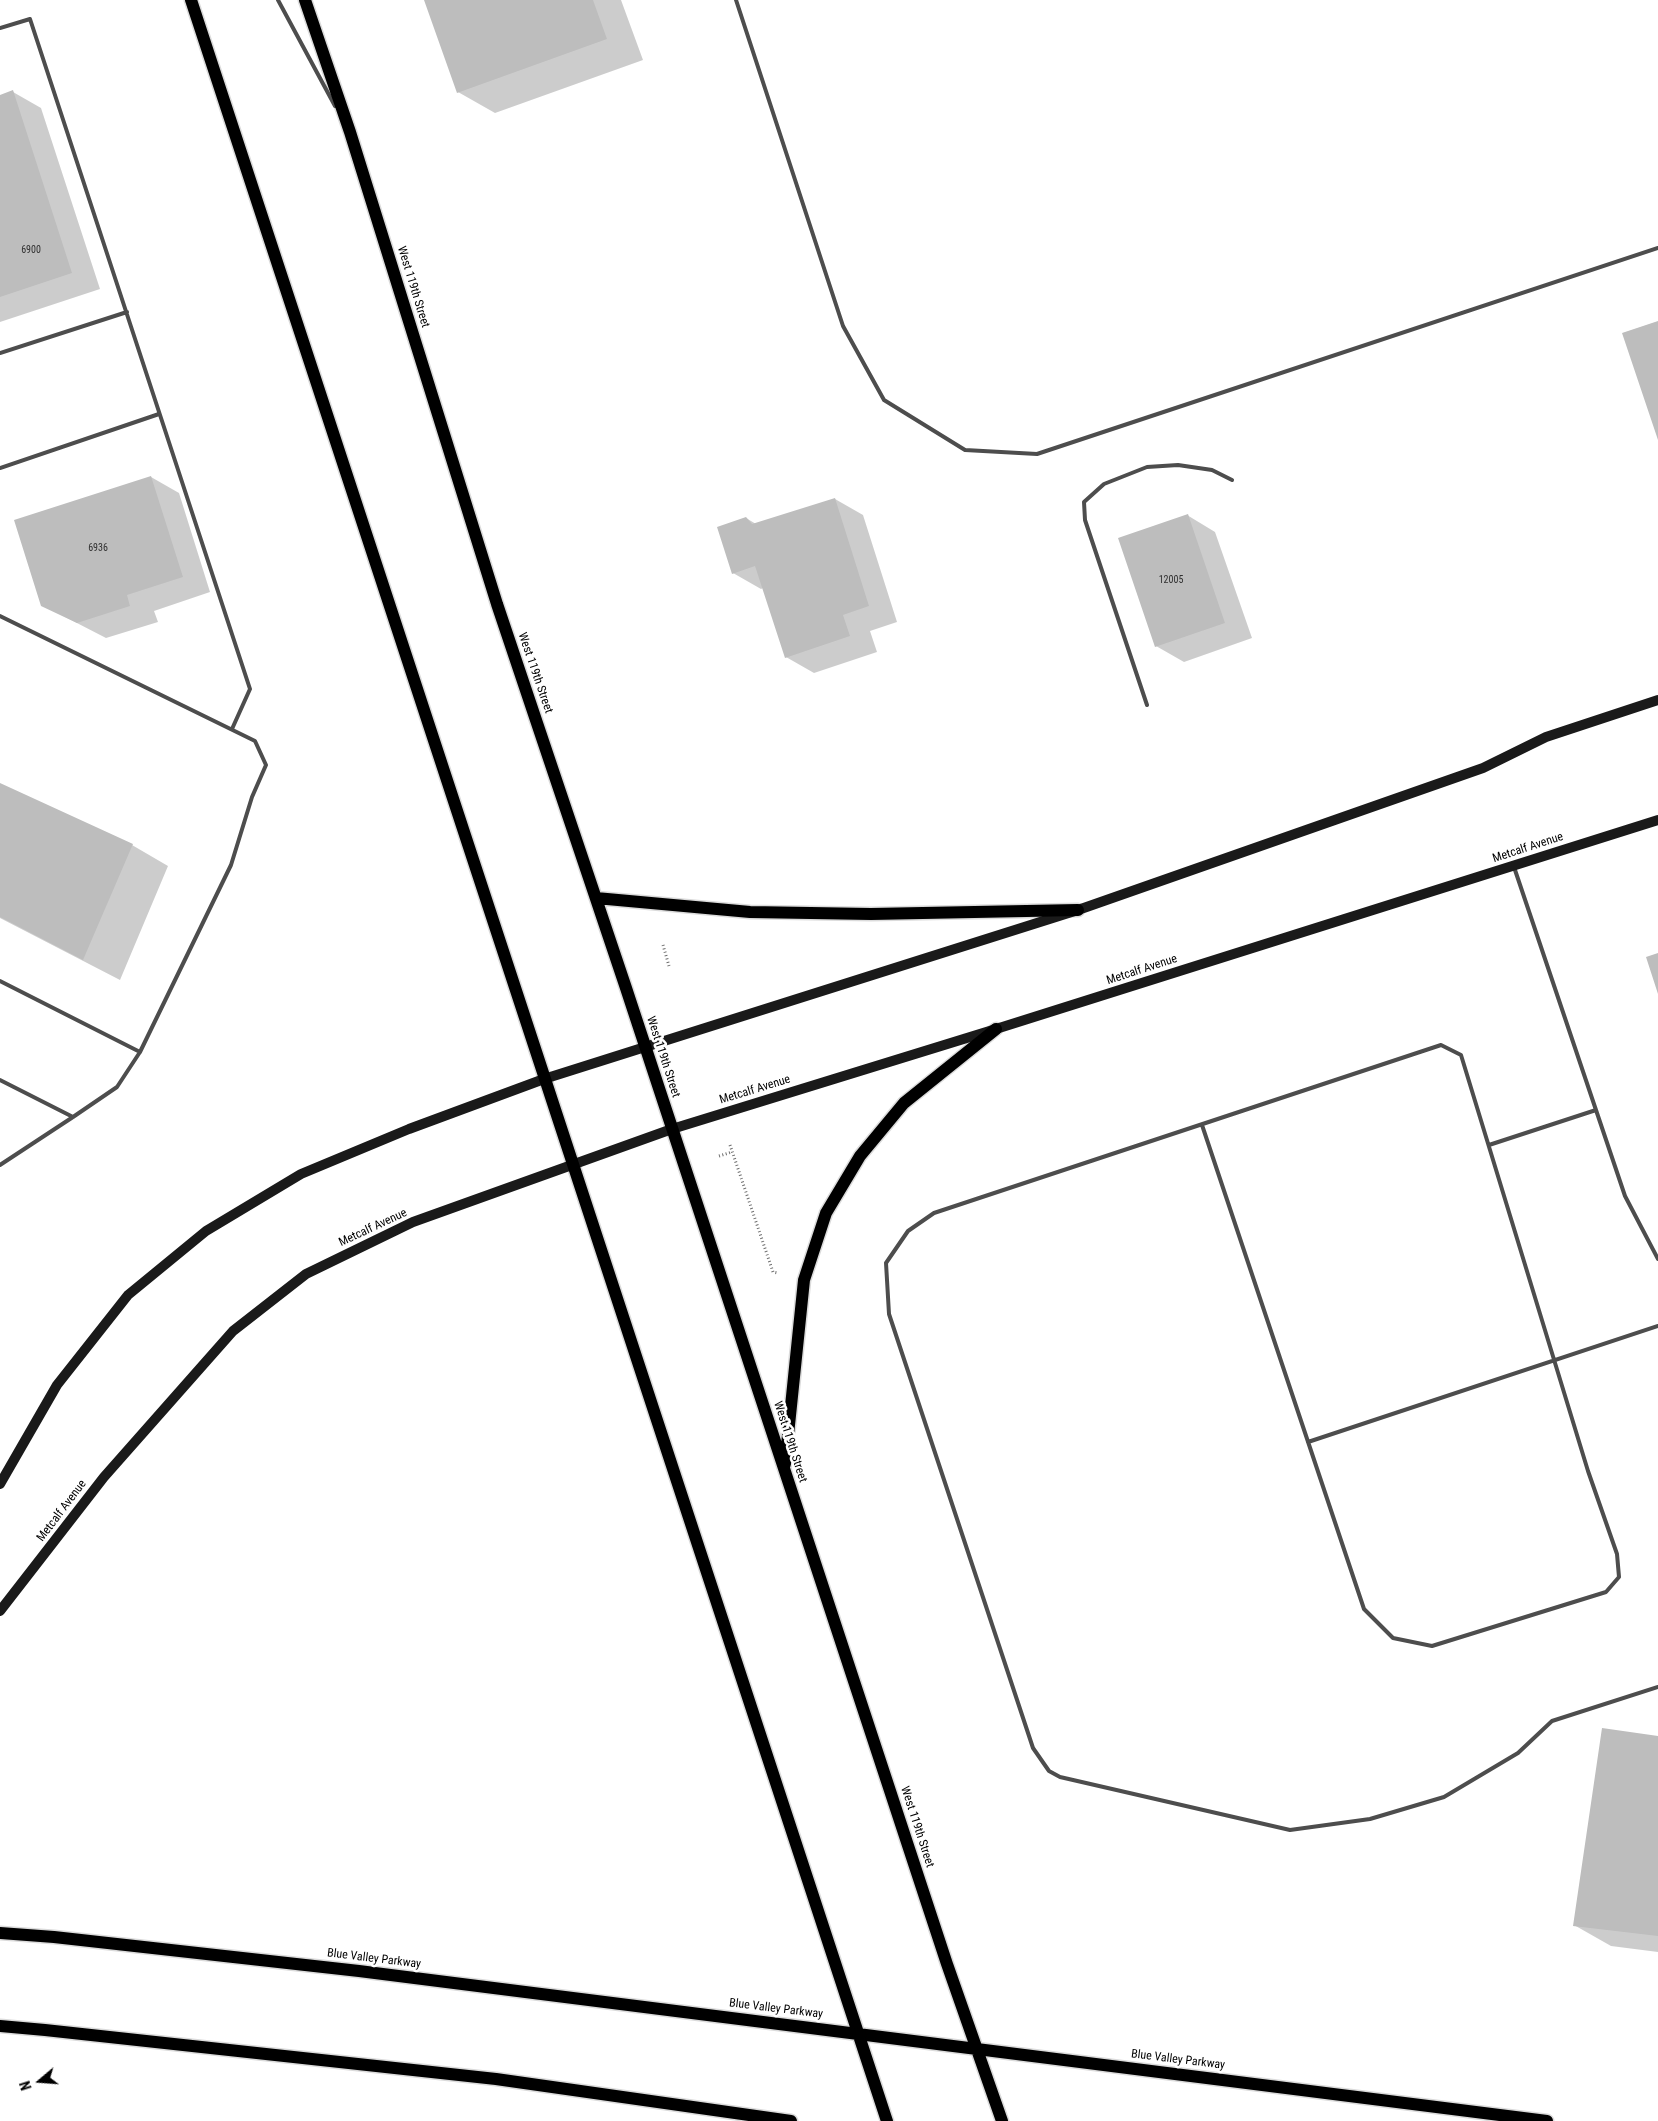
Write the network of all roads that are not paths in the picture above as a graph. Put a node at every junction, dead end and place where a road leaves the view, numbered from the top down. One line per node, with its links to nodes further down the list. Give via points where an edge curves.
1 (191, 0): 25 (main road)
2 (278, 0): 6 (lane)
3 (305, 0): 6 (main road, West 119th Street)
4 (736, 0): 7 (lane, via 843,326 884,400 965,450 1036,454)
5 (0, 28): 8 (lane, via 30,19)
6 (350, 132): 19 (main road, West 119th Street, via 498,604)
7 (1658, 248)
8 (127, 312): 9 (lane); 10 (lane)
9 (0, 354)
10 (159, 414): 11 (lane); 16 (lane, via 250,689)
11 (0, 468)
12 (1232, 480): 15 (lane, via 1212,470 1178,465 1147,467 1104,484 1084,502 1086,520)
13 (0, 616): 16 (lane)
14 (1658, 700): 20 (main road, via 1546,737 1483,768)
15 (1147, 705)
16 (232, 729): 24 (lane, via 255,740 266,765 252,797 231,865)
17 (1658, 820): 18 (main road, Metcalf Avenue)
18 (1514, 865): 22 (main road, Metcalf Avenue); 27 (lane)
19 (596, 898): 20 (main road, via 759,912 871,914); 23 (main road, West 119th Street)
20 (1078, 910): 23 (main road)
21 (0, 981): 24 (lane)
22 (996, 1029): 30 (main road, Metcalf Avenue); 38 (main road, via 904,1103 860,1156 826,1213 804,1280)
23 (645, 1047): 25 (main road); 30 (main road, West 119th Street)
24 (140, 1052): 28 (lane, via 117,1087)
25 (544, 1079): 32 (main road); 39 (main road, via 301,1174 206,1231 128,1295 58,1385)
26 (0, 1080): 28 (lane)
27 (1596, 1110): 31 (lane); 34 (lane, via 1625,1196)
28 (72, 1117): 33 (lane)
29 (1202, 1125): 31 (lane, via 1441,1044 1461,1056); 37 (lane); 41 (lane, via 934,1213 908,1231 886,1263 889,1314 1034,1748 1049,1771 1060,1777 1290,1830 1352,1822 1444,1797 1518,1753 1552,1721)
30 (672, 1129): 32 (main road, Metcalf Avenue); 38 (main road, West 119th Street)
31 (1489, 1145): 36 (lane)
32 (572, 1164): 40 (main road, Metcalf Avenue, via 413,1222 306,1274 233,1331 104,1477); 44 (main road)
33 (0, 1165)
34 (1658, 1259)
35 (1658, 1326): 36 (lane)
36 (1556, 1361): 37 (lane); 37 (lane, via 1588,1472 1617,1554 1619,1577 1606,1592 1432,1646 1393,1638 1364,1609)
37 (1308, 1442)
38 (784, 1469): 45 (main road, West 119th Street)
39 (0, 1484)
40 (0, 1612)
41 (1658, 1687)
42 (0, 1933): 44 (main road, Blue Valley Parkway, via 359,1971)
43 (0, 2026): 46 (main road, via 496,2079)
44 (859, 2033): 45 (main road, Blue Valley Parkway); 47 (main road)
45 (977, 2048): 48 (main road, West 119th Street); 49 (main road, Blue Valley Parkway)
46 (791, 2121)
47 (887, 2121)
48 (1002, 2121)
49 (1547, 2121)

